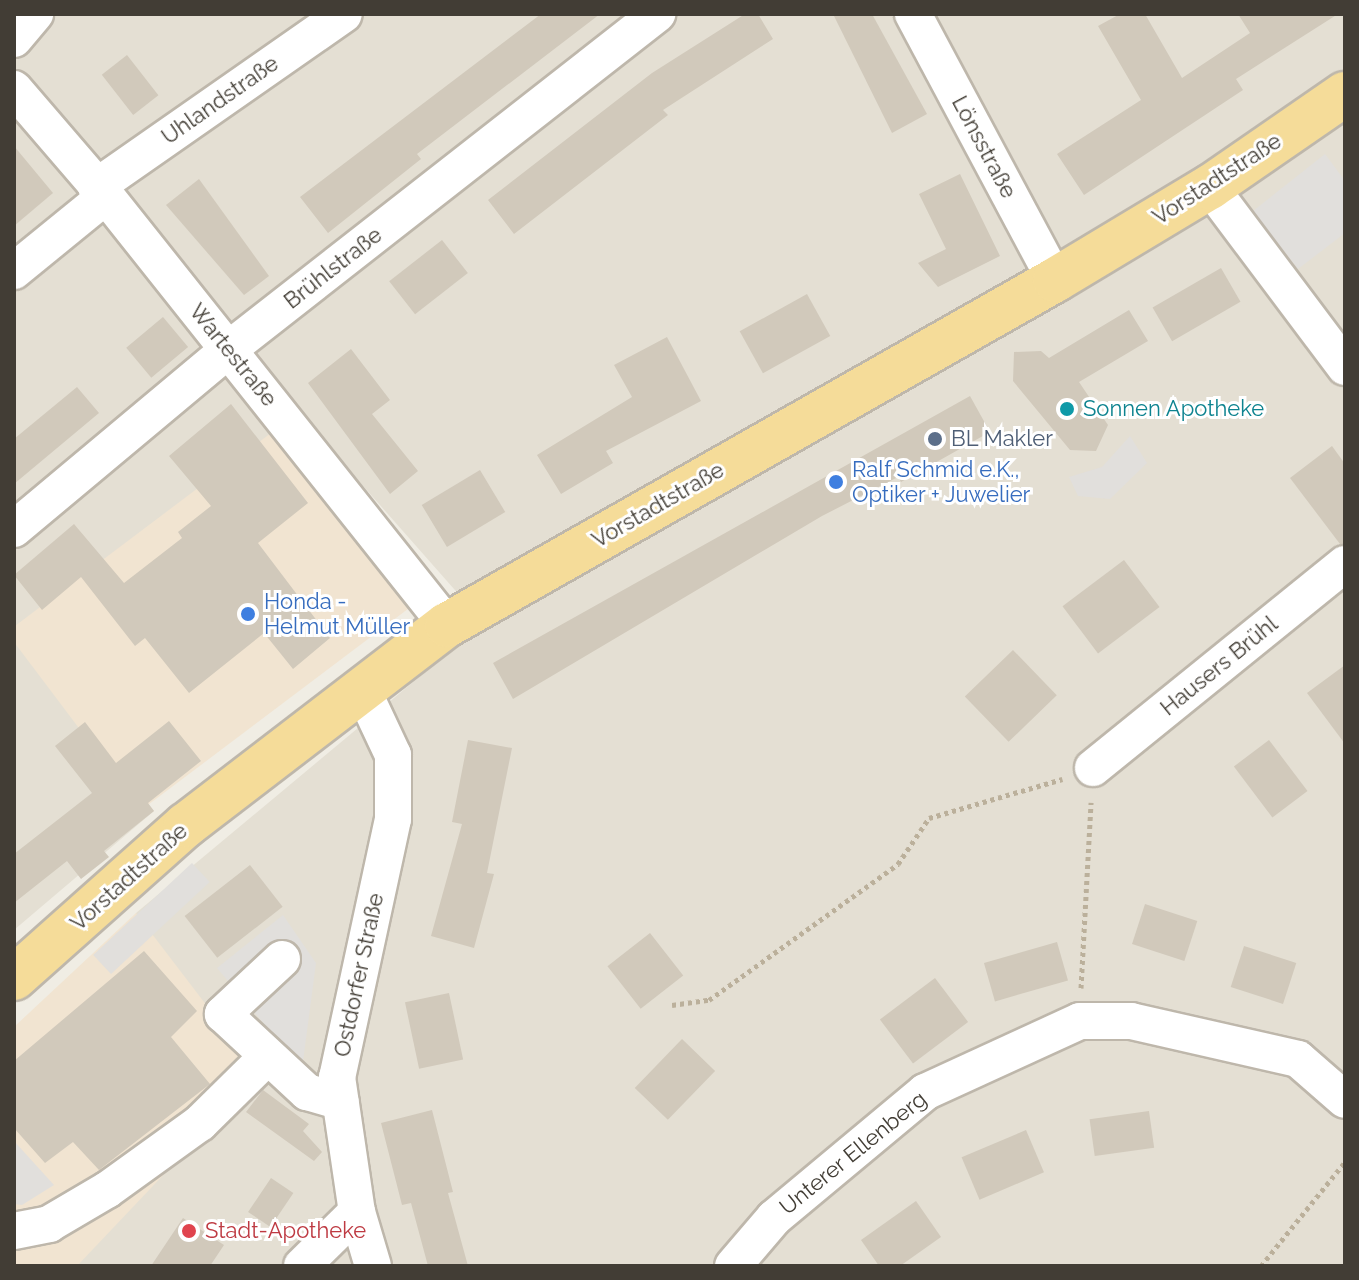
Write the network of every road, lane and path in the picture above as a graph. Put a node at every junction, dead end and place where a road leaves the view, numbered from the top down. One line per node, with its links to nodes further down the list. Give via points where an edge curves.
1 (35, 14): 5 (street)
2 (344, 14): 9 (street, Uhlandstraße)
3 (657, 14): 12 (street, Brühlstraße)
4 (913, 14): 11 (street, Lönsstraße)
5 (14, 39)
6 (14, 89): 9 (street, Wartestraße)
7 (1345, 94): 8 (main road, Vorstadtstraße)
8 (1210, 187): 11 (main road, Vorstadtstraße); 13 (street)
9 (101, 191): 10 (street, Uhlandstraße); 12 (street, Wartestraße)
10 (14, 271)
11 (1055, 280): 16 (main road, Vorstadtstraße)
12 (229, 349): 14 (street, Brühlstraße); 16 (street, Wartestraße)
13 (1345, 367)
14 (14, 529)
15 (1345, 564): 18 (street, Hausers Brühl)
16 (447, 625): 17 (main road, Vorstadtstraße)
17 (362, 689): 21 (main road, Vorstadtstraße, via 186,825); 25 (street, Ostdorfer Straße, via 393,755 393,819 337,1077)
18 (1093, 768): 20 (path); 22 (path, via 1001,801 929,818 898,864 709,1000)
19 (282, 959): 23 (street, via 223,1014)
20 (1081, 959)
21 (14, 978)
22 (672, 1005)
23 (266, 1058): 25 (street, via 307,1092); 28 (street, via 200,1123 107,1190 49,1224)
24 (1345, 1100): 31 (street, Unterer Ellenberg, via 1298,1059 1131,1021 1080,1021 925,1092 774,1218)
25 (341, 1102): 27 (street, Ostdorfer Straße)
26 (1345, 1162): 32 (path)
27 (357, 1212): 29 (street); 30 (street, Ostdorfer Straße)
28 (14, 1231)
29 (302, 1266)
30 (373, 1266)
31 (733, 1266)
32 (1261, 1266)

